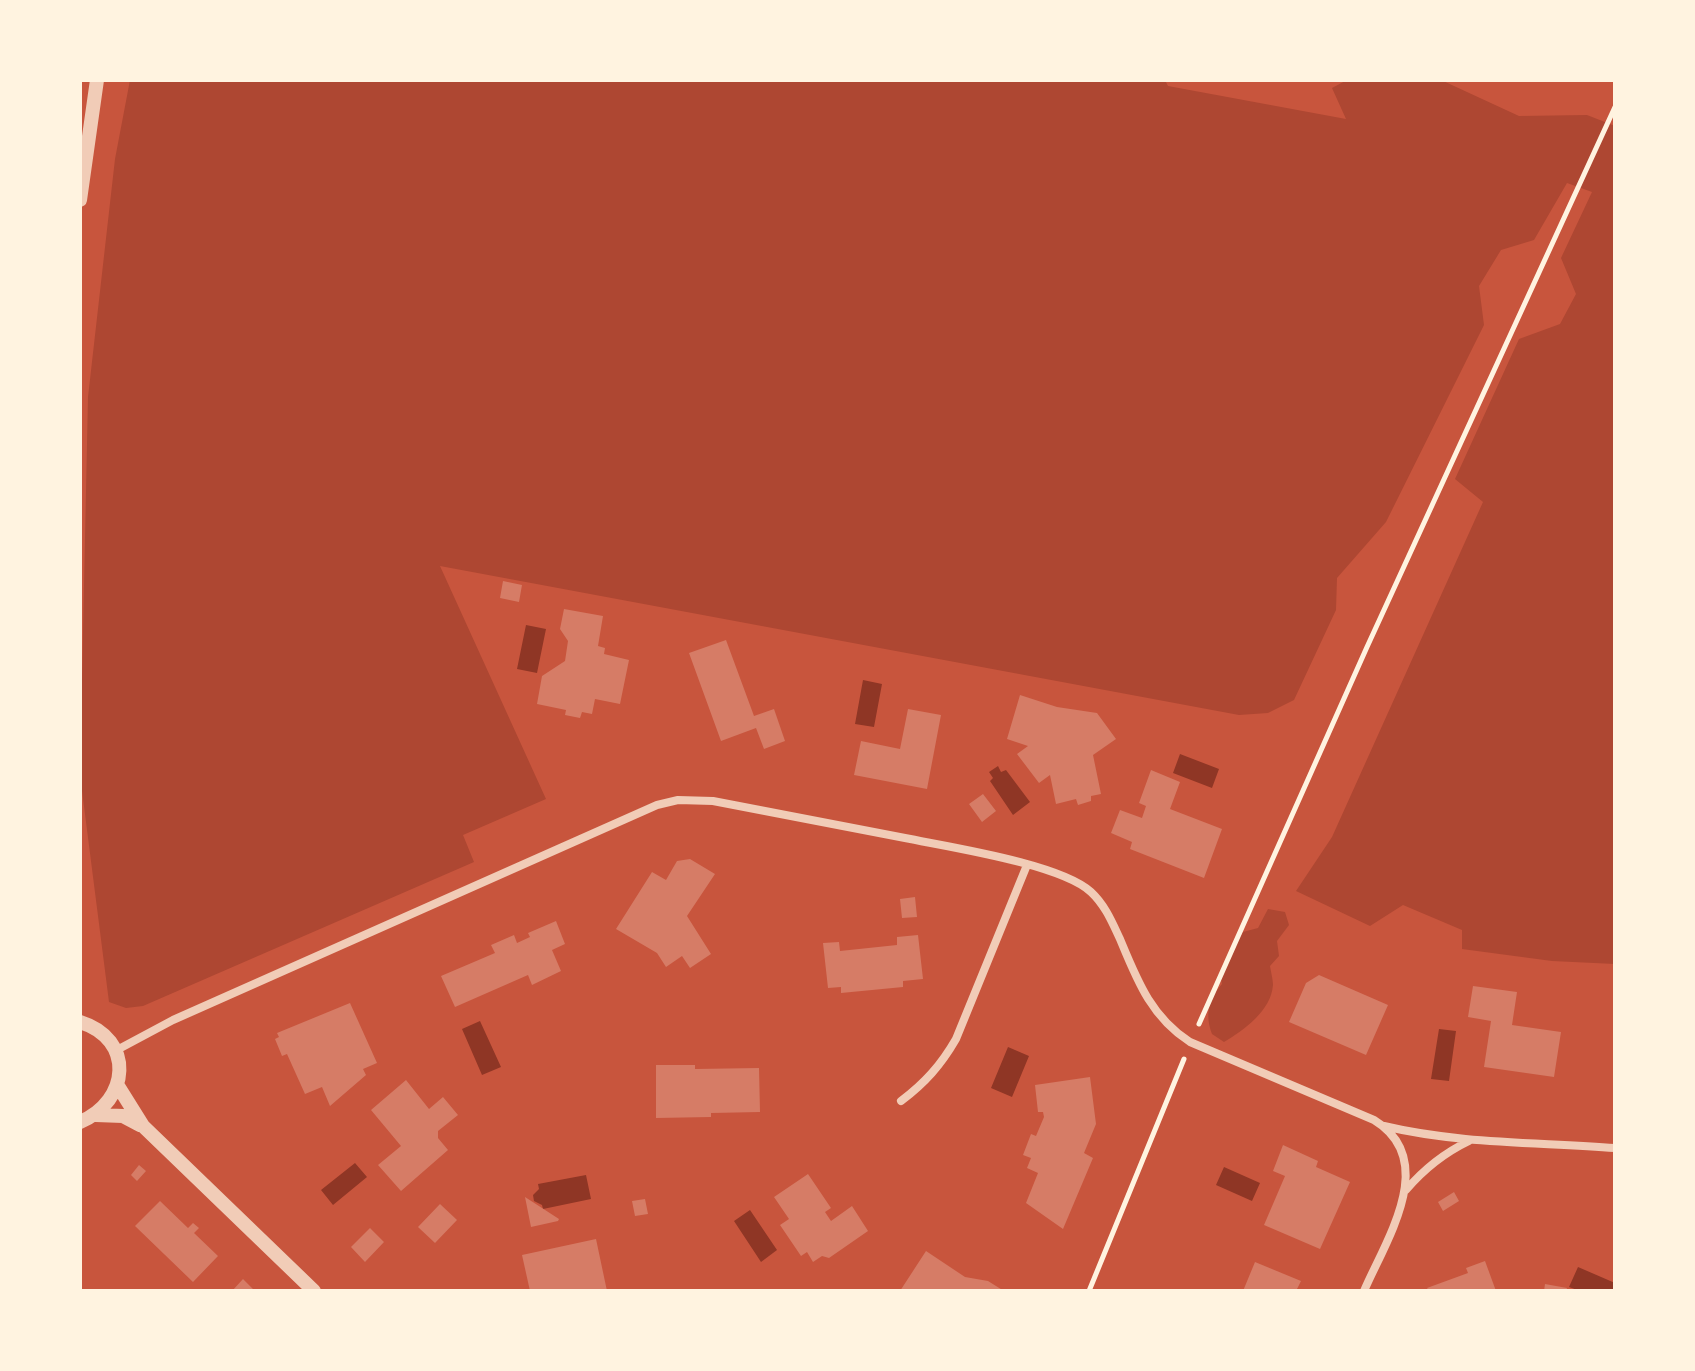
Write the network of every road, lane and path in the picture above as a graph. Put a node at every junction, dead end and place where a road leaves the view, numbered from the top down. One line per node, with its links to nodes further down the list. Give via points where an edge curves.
1 (97, 80): 3 (street)
2 (1615, 107): 6 (path)
3 (80, 200)
4 (1027, 865): 6 (street, via 1072,879 1101,902 1154,1011); 7 (street, via 713,801 678,800 173,1020); 9 (street, via 956,1039 942,1064)
5 (80, 1022): 7 (street, via 106,1036)
6 (1190, 1042): 13 (street); 18 (path)
7 (115, 1051): 8 (street)
8 (118, 1086): 10 (street); 12 (street)
9 (901, 1101)
10 (95, 1115): 11 (street); 12 (street, via 123,1116)
11 (80, 1122)
12 (143, 1126): 17 (street)
13 (1383, 1126): 14 (street); 16 (street, via 1405,1161)
14 (1470, 1140): 15 (street); 16 (street, via 1439,1158)
15 (1615, 1148)
16 (1406, 1190): 19 (street)
17 (314, 1291)
18 (1089, 1291)
19 (1364, 1291)

